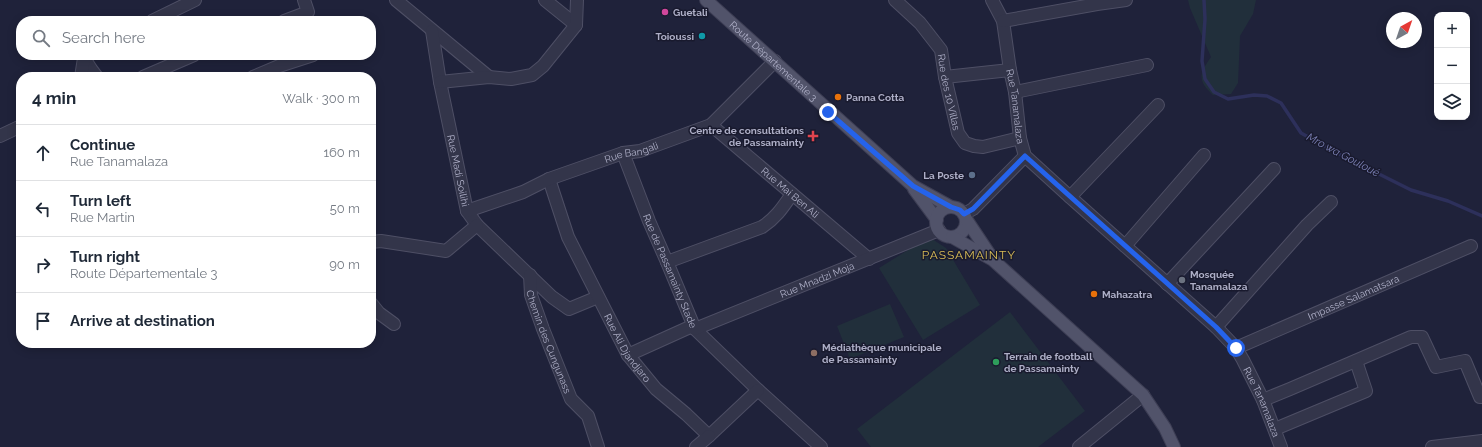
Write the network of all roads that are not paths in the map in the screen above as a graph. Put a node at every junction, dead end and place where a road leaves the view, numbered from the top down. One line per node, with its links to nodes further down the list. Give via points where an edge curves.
1 (195, 0): 10 (street)
2 (304, 0): 11 (street)
3 (396, 0): 14 (street)
4 (545, 0): 13 (street)
5 (577, 0): 13 (street)
6 (706, 0): 19 (main road, Route Départementale 3)
7 (895, 0): 27 (street, Rue des 10 Villas, via 920,23 941,50)
8 (992, 0): 12 (street, Rue Tanamalaza)
9 (1126, 0): 12 (street)
10 (162, 16)
11 (309, 16)
12 (1002, 21): 21 (street, Rue Tanamalaza)
13 (576, 25): 26 (street, via 543,66 532,75 511,79)
14 (432, 31): 26 (street); 28 (street, Rue Madi Soilihi)
15 (87, 60): 22 (street)
16 (89, 60): 23 (street)
17 (182, 60): 24 (street)
18 (298, 60): 25 (street)
19 (775, 61): 31 (street, Rue Bangali); 40 (main road, Route Départementale 3, via 828,112)
20 (1147, 65): 29 (street)
21 (1010, 70): 27 (street); 29 (street, Rue Tanamalaza)
22 (83, 72)
23 (94, 72)
24 (155, 72)
25 (265, 72)
26 (489, 77): 28 (street)
27 (945, 78): 34 (street, Rue des 10 Villas, via 958,133 965,143 983,147)
28 (440, 82): 45 (street, Rue Madi Soilihi)
29 (1014, 92): 34 (street, Rue Tanamalaza)
30 (1158, 105): 42 (street)
31 (711, 125): 35 (street, Rue Bangali, via 640,151); 41 (street, Rue Mai Ben Ali)
32 (16, 128): 33 (street)
33 (0, 136)
34 (1020, 138): 37 (street, Rue Tanamalaza)
35 (623, 153): 39 (street, Rue Bangali); 55 (street, Rue de Passamainty Stade)
36 (1204, 155): 51 (street)
37 (1025, 156): 42 (street, Rue Tanamalaza); 46 (street)
38 (1274, 168): 57 (street)
39 (549, 179): 45 (street, Rue Bangali, via 523,192); 58 (street, Rue Ali Djandjaro, via 568,237)
40 (913, 186): 44 (main road, Route Départementale 3); 48 (main road, Route Départementale 3)
41 (792, 194): 53 (street, Rue Mai Ben Ali); 55 (street, via 779,214 762,227)
42 (1070, 197): 51 (street, Rue Tanamalaza)
43 (1331, 202): 61 (street, via 1307,225)
44 (951, 207): 46 (main road, via 956,208); 48 (main road, via 941,211)
45 (467, 212): 47 (street, Rue Madi Soilihi)
46 (965, 217): 49 (main road, via 965,229); 54 (main road)
47 (477, 224): 50 (street, via 446,252); 56 (street, Rue Madi Soilihi)
48 (938, 225): 49 (main road, via 942,234); 53 (street, Rue Mnadzi Moja)
49 (952, 237): 54 (main road)
50 (376, 242)
51 (1125, 246): 57 (street, Rue Tanamalaza)
52 (1471, 246): 63 (street, Impasse Salamatsara)
53 (869, 259): 62 (street, Rue Mnadzi Moja)
54 (993, 260): 67 (main road)
55 (668, 262): 62 (street, Rue de Passamainty Stade)
56 (530, 275): 58 (street, Rue Madi Soilihi, via 552,297 570,309); 74 (street, Chemin des Cungunass, via 531,295 543,329 571,399 588,416)
57 (1167, 284): 61 (street, Rue Tanamalaza)
58 (598, 297): 64 (street, Rue Ali Djandjaro)
59 (376, 309): 60 (street)
60 (394, 324)
61 (1216, 327): 63 (street, Rue Tanamalaza)
62 (695, 329): 64 (street, Rue Mnadzi Moja, via 690,327); 66 (street, Rue de Passamainty Stade)
63 (1236, 348): 69 (street, Rue Tanamalaza)
64 (628, 355): 71 (street, Rue Ali Djandjaro, via 656,390)
65 (1356, 361): 68 (street, via 1411,337 1422,337 1436,367 1464,361 1480,398); 69 (street); 70 (street, via 1366,391)
66 (758, 390): 71 (street); 76 (street, Rue de Passamainty Stade)
67 (1143, 394): 73 (street); 77 (main road, via 1166,428)
68 (1482, 397)
69 (1263, 400): 70 (street, Rue Tanamalaza)
70 (1275, 429): 78 (street, Rue Tanamalaza)
71 (709, 436): 75 (street)
72 (1482, 441): 79 (street)
73 (1085, 445)
74 (598, 447)
75 (696, 447)
76 (821, 447)
77 (1174, 447)
78 (1281, 447)
79 (1432, 447)

